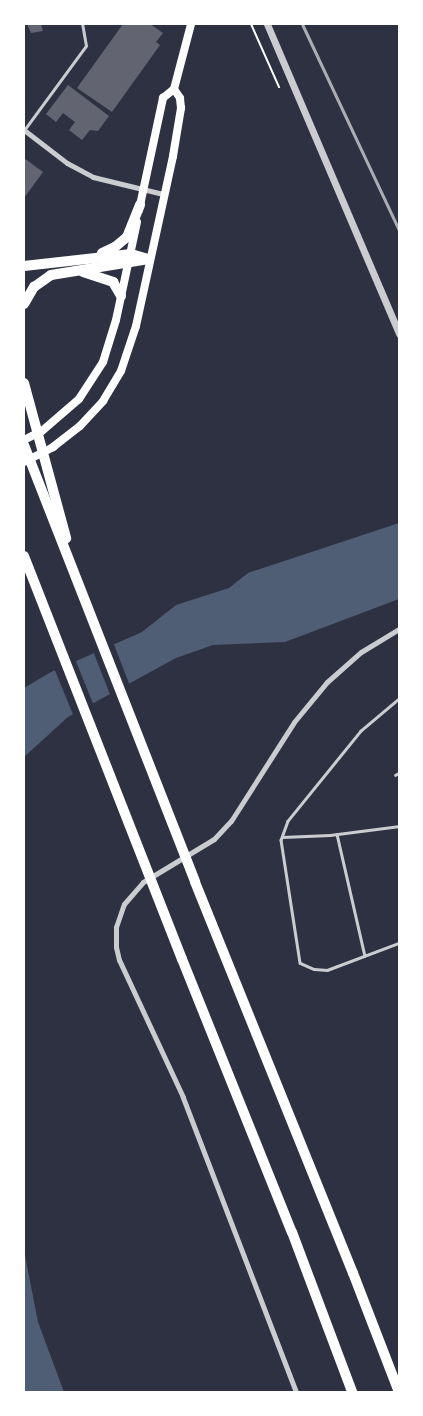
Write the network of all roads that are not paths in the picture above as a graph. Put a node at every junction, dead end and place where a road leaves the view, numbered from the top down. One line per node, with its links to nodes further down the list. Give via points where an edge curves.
1 (82, 24): 5 (lane, via 86,46)
2 (192, 24): 4 (main road)
3 (267, 24): 16 (street)
4 (174, 89): 6 (main road, via 163,98); 7 (main road, via 180,98 181,108)
5 (24, 130): 6 (street, via 67,163 93,178)
6 (143, 189): 7 (street); 8 (main road)
7 (163, 194): 11 (main road)
8 (140, 205): 9 (highway, via 127,237 103,253); 10 (main road)
9 (78, 258): 10 (highway); 12 (highway)
10 (130, 259): 11 (highway); 13 (highway); 14 (main road)
11 (149, 259): 20 (main road, via 136,326 124,364 103,401 70,435)
12 (24, 266)
13 (74, 270): 14 (highway, via 95,274 112,282); 15 (highway, via 41,280)
14 (121, 296): 18 (main road, via 103,362 87,389 56,420)
15 (24, 304)
16 (399, 334)
17 (24, 383): 22 (highway)
18 (24, 440)
19 (24, 445): 22 (highway)
20 (24, 462)
21 (24, 556): 33 (highway, via 292,1232)
22 (75, 573): 34 (highway)
23 (399, 629): 32 (street, via 361,652 327,682 294,722 231,821 214,839 136,888 124,904 116,927 119,960 183,1097)
24 (399, 698): 29 (lane, via 361,731 288,821)
25 (399, 773): 26 (lane)
26 (395, 775)
27 (399, 826): 28 (lane)
28 (337, 834): 29 (lane); 31 (lane)
29 (282, 837): 31 (lane, via 300,963 328,970)
30 (399, 942): 31 (lane)
31 (365, 956)
32 (296, 1392)
33 (352, 1392)
34 (399, 1392)

